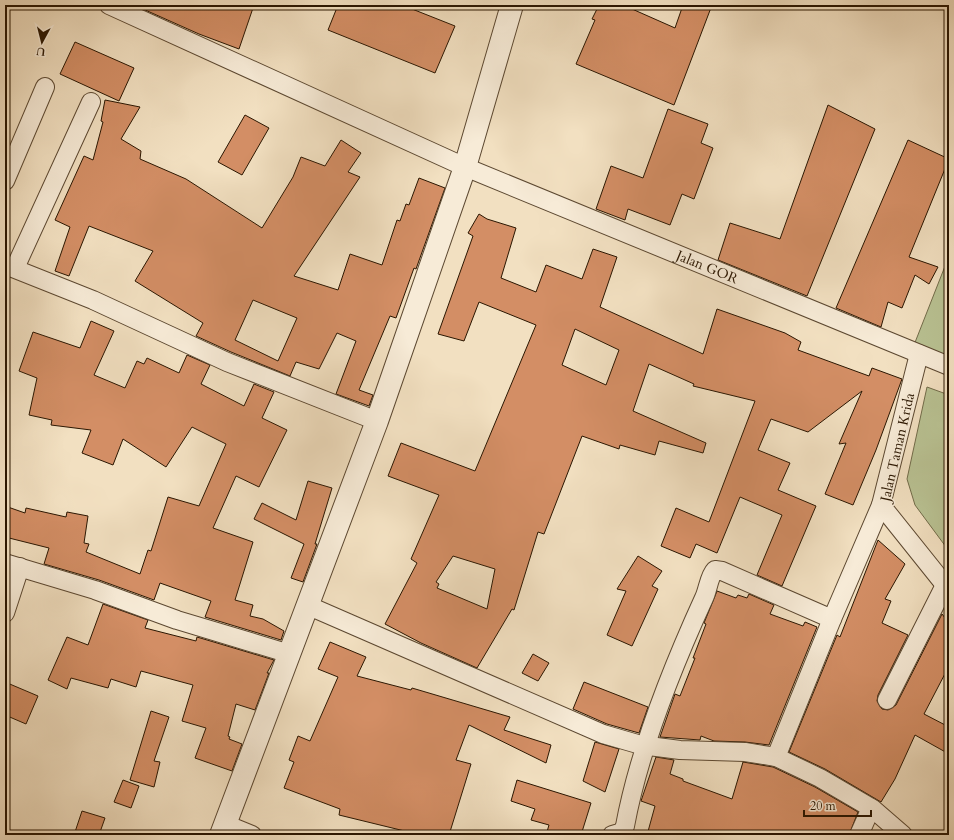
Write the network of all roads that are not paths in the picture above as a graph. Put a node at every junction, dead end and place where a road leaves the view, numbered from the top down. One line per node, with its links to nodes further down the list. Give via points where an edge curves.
1 (109, 5): 5 (street, Jalan GOR)
2 (512, 5): 5 (street)
3 (45, 87): 6 (street)
4 (91, 102): 7 (street)
5 (465, 167): 8 (street, Jalan GOR); 10 (street)
6 (5, 182)
7 (10, 267): 10 (street, via 93,300 226,362)
8 (919, 354): 9 (street, Jalan GOR); 11 (street, Jalan Taman Krida)
9 (949, 366)
10 (377, 421): 14 (street)
11 (881, 505): 13 (street, Jalan Taman Krida); 16 (street)
12 (13, 565): 15 (street); 17 (street)
13 (947, 588): 18 (street)
14 (309, 606): 17 (street); 19 (street, via 603,734)
15 (5, 612)
16 (832, 619): 19 (street, via 715,570); 20 (street)
17 (290, 654): 22 (street)
18 (887, 700)
19 (646, 746): 20 (street, via 745,752); 24 (street, via 625,826 622,832)
20 (776, 758): 21 (street, via 820,778)
21 (871, 808): 25 (street); 26 (street)
22 (223, 830): 23 (street)
23 (252, 835)
24 (612, 835)
25 (859, 835)
26 (903, 835)

